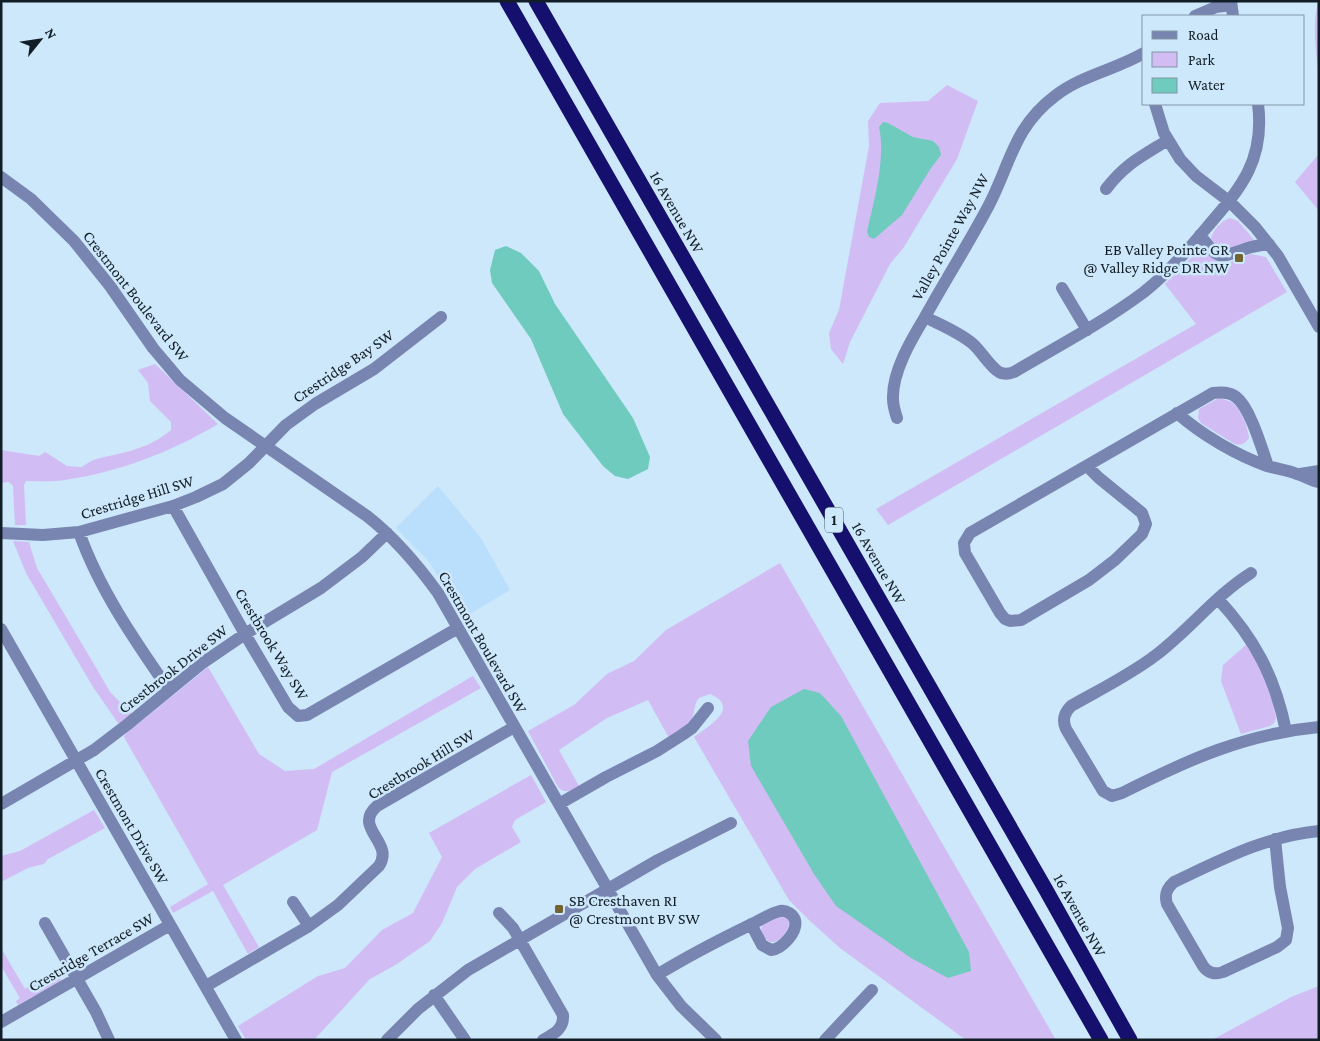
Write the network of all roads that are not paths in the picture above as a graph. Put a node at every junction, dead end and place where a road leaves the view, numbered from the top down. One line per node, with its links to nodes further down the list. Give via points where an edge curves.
1 (507, 1): 68 (highway, 1)
2 (536, 1): 69 (highway, 16 Avenue NW / 1)
3 (1232, 7): 4 (street, via 1216,7)
4 (1197, 15)
5 (1142, 58): 16 (street, Valley Pointe Way NW, via 1074,83 1053,97 1033,117 1012,150 990,203)
6 (1155, 105): 8 (street)
7 (1258, 105): 11 (street, Valley Pointe Way NW, via 1260,120 1255,154 1246,178)
8 (1168, 140): 10 (street, via 1129,164); 11 (street, via 1186,166)
9 (1, 177): 21 (street, Crestmont Boulevard SW, via 31,199 74,241 180,380 221,415)
10 (1106, 188)
11 (1230, 202): 12 (street, Valley Pointe Way NW); 13 (street)
12 (1200, 235): 13 (street, via 1218,255 1226,256); 18 (street, Valley Pointe Way NW, via 1146,291)
13 (1269, 244): 17 (street)
14 (1062, 288): 18 (street)
15 (441, 317): 21 (street, Crestridge Bay SW, via 374,369 300,414)
16 (925, 317): 18 (street, Valley Pointe Way NW, via 959,334 995,369 1006,374); 20 (street, via 902,359 893,390)
17 (1319, 327)
18 (1087, 330)
19 (1177, 413): 22 (street); 23 (street, via 1224,446); 23 (street, via 1214,393 1232,395 1243,405)
20 (897, 418)
21 (265, 445): 27 (street, Crestridge Hill SW, via 224,484); 30 (street, Crestmont Boulevard SW)
22 (1087, 466): 22 (street, via 1142,513 1146,521 1142,534 1088,580 1021,620 1008,620 1000,613 965,553 965,538)
23 (1268, 466): 25 (street)
24 (1319, 470): 25 (street)
25 (1300, 474): 26 (street)
26 (1319, 482)
27 (173, 506): 28 (street, Crestridge Hill SW); 35 (street, Crestbrook Way SW)
28 (79, 532): 29 (street, Crestridge Hill SW, via 43,535); 36 (street, via 114,606)
29 (1, 533)
30 (387, 533): 34 (street, Crestmont Boulevard SW, via 438,593); 35 (street, Crestbrook Drive SW, via 321,588)
31 (1251, 573): 32 (street)
32 (1218, 599): 40 (street, via 1242,626 1264,661 1280,702); 40 (street, via 1155,656 1071,706 1064,716 1066,729 1103,791 1112,796 1216,750)
33 (1, 628): 41 (street, Crestmont Drive SW)
34 (458, 628): 35 (street, Crestbrook Way SW, via 307,715 298,716 288,707); 38 (street, Crestmont Boulevard SW)
35 (245, 634): 36 (street, Crestbrook Drive SW)
36 (169, 690): 41 (street, Crestbrook Drive SW)
37 (708, 708): 43 (street, via 682,735)
38 (514, 727): 43 (street, Crestmont Boulevard SW); 53 (street, Crestbrook Hill SW, via 374,809 369,823 384,851 382,861 347,897)
39 (1319, 727): 40 (street)
40 (1286, 730)
41 (76, 761): 42 (street, Crestbrook Drive SW); 52 (street, Crestmont Drive SW)
42 (1, 804)
43 (559, 804): 47 (street, Crestmont Boulevard SW)
44 (731, 823): 47 (street)
45 (1319, 831): 46 (street)
46 (1275, 839): 46 (street, via 1288,928 1286,940 1223,972 1211,973 1203,966 1167,904 1167,890 1174,882 1217,861)
47 (607, 889): 54 (street); 55 (street, Crestmont Boulevard SW)
48 (293, 902): 53 (street)
49 (499, 913): 54 (street)
50 (45, 923): 56 (street)
51 (751, 924): 55 (street)
52 (170, 925): 56 (street, Crestridge Terrace SW); 57 (street, Crestmont Drive SW)
53 (310, 926): 57 (street, Crestbrook Hill SW)
54 (519, 939): 59 (street); 65 (street, via 563,1015 559,1030)
55 (658, 976): 66 (street, Crestmont Boulevard SW, via 681,1006)
56 (77, 979): 60 (street, Crestridge Terrace SW); 61 (street)
57 (206, 986): 62 (street, Crestmont Drive SW)
58 (872, 990): 67 (street)
59 (434, 995): 63 (street); 64 (street)
60 (1, 1022)
61 (109, 1040)
62 (236, 1040)
63 (387, 1040)
64 (465, 1040)
65 (543, 1040)
66 (716, 1040)
67 (826, 1040)
68 (1101, 1040)
69 (1130, 1040)

